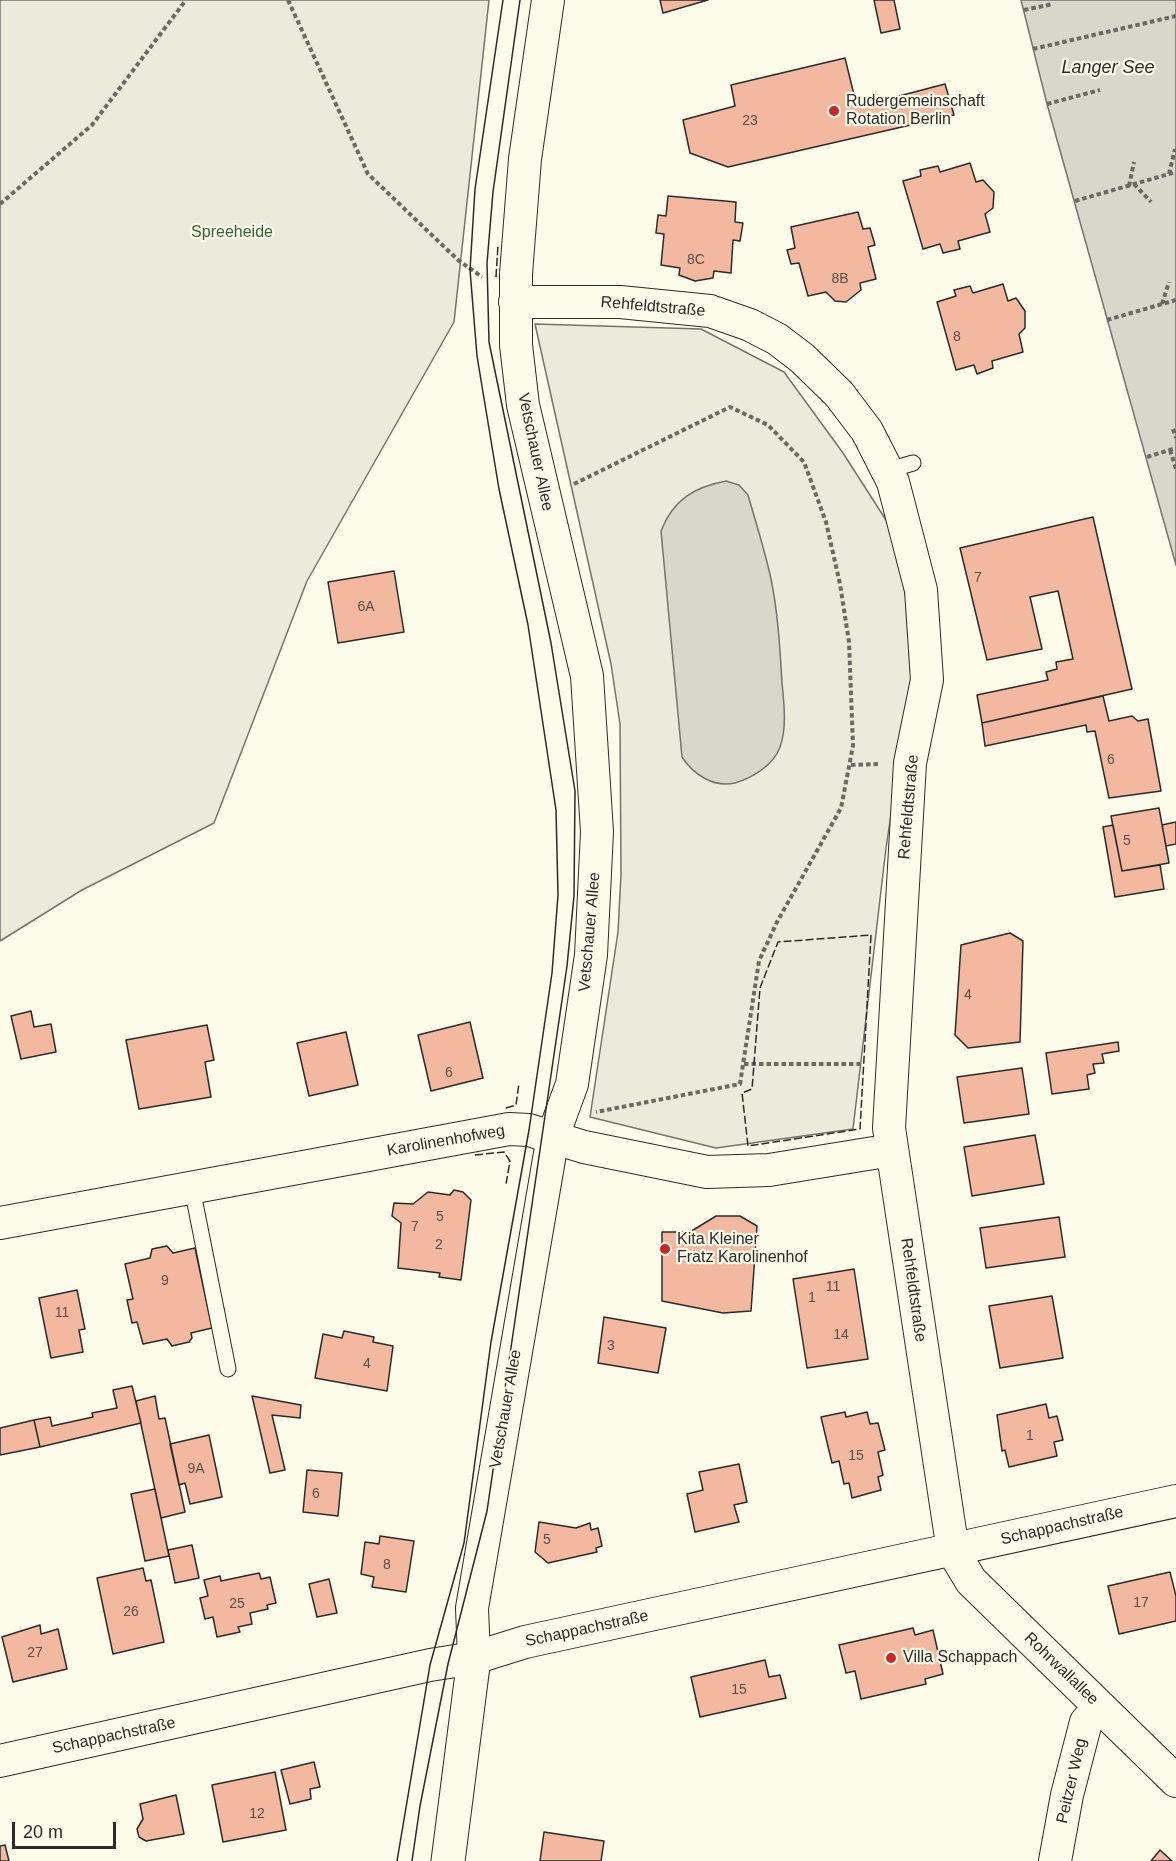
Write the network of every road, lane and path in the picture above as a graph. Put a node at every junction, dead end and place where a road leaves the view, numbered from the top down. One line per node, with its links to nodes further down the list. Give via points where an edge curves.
1 (186, 0): 17 (path, via 92,125)
2 (288, 0): 19 (path, via 368,174 470,270 499,286 502,271)
3 (548, 0): 19 (street, Vetschauer Allee, via 525,159)
4 (1053, 4): 5 (path)
5 (1024, 10)
6 (1176, 16): 7 (path)
7 (1033, 49)
8 (1100, 90): 9 (path)
9 (1047, 104)
10 (1175, 149): 13 (path)
11 (1134, 162): 14 (path)
12 (1176, 172): 13 (path)
13 (1169, 174): 14 (path)
14 (1131, 185): 15 (path); 16 (path)
15 (1075, 201)
16 (1151, 202)
17 (0, 204)
18 (1169, 282): 21 (path)
19 (515, 288): 29 (street, Vetschauer Allee, via 523,405); 31 (street, Rehfeldtstraße, via 711,311 750,325 802,357 901,467 921,590 927,680 910,763)
20 (1176, 300): 21 (path)
21 (1162, 304): 22 (path)
22 (1107, 320)
23 (1173, 429): 24 (path)
24 (1176, 438)
25 (1176, 448): 26 (path)
26 (1170, 450): 27 (path); 28 (path)
27 (1147, 457)
28 (1176, 469)
29 (543, 493): 30 (path, via 569,486 730,407 768,425 804,462 826,522 849,642 854,746 840,808 759,962); 32 (street, Vetschauer Allee, via 587,676 597,832 591,955 572,1084)
30 (744, 1064): 31 (path); 32 (path, via 741,1084 597,1112)
31 (892, 1066): 33 (street, Rehfeldtstraße)
32 (553, 1136): 33 (street, Karolinenhofweg, via 584,1147 707,1172 769,1170); 34 (street, Karolinenhofweg, via 509,1129); 39 (street, Vetschauer Allee, via 472,1608)
33 (892, 1150): 38 (street, Rehfeldtstraße)
34 (192, 1188): 35 (street, Karolinenhofweg); 36 (lane)
35 (0, 1223)
36 (228, 1369)
37 (1176, 1501): 38 (street, Schappachstraße)
38 (953, 1551): 39 (street, Schappachstraße, via 525,1642); 40 (street, Rohrwallallee, via 971,1581)
39 (474, 1658): 41 (street, Schappachstraße); 43 (street, Vetschauer Allee)
40 (1100, 1707): 42 (street, Rohrwallallee); 44 (street, Peitzer Weg, via 1086,1722)
41 (0, 1761)
42 (1176, 1781)
43 (448, 1861)
44 (1055, 1861)

